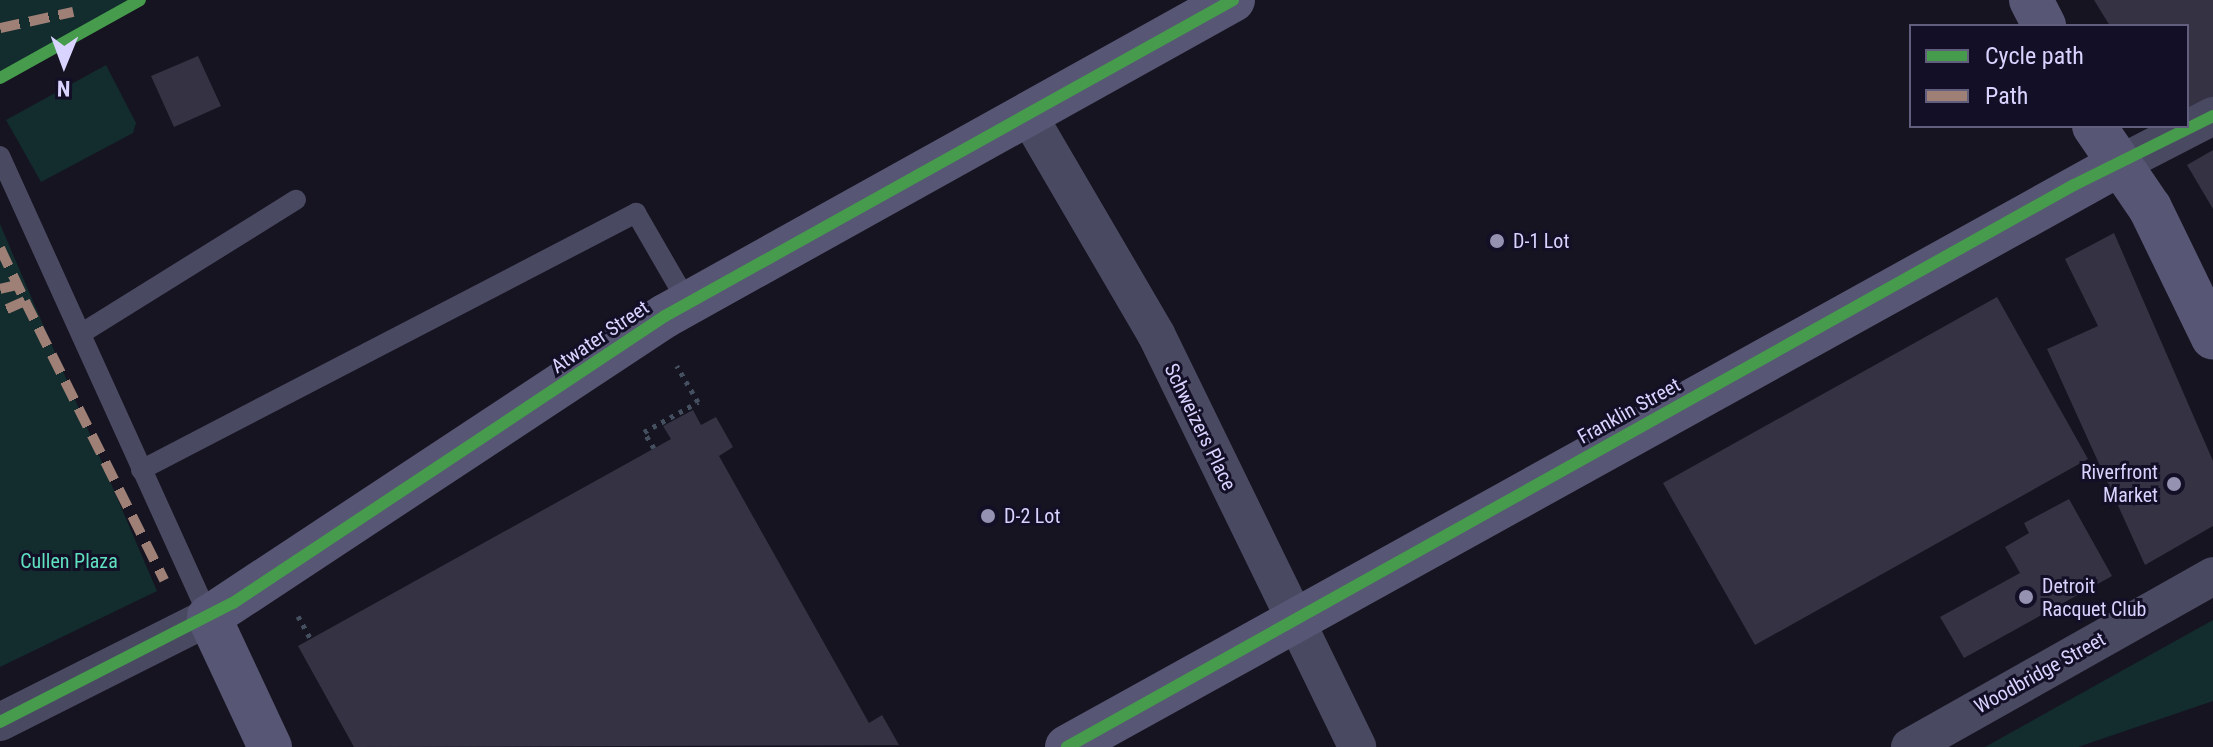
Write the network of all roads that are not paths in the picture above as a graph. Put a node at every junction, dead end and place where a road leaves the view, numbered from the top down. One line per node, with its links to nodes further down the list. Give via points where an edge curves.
1 (1233, 0): 4 (street, Atwater Street)
2 (2031, 0): 3 (street)
3 (2043, 24)
4 (1028, 115): 10 (street, Atwater Street); 16 (street, Schweizers Place, via 1156,334)
5 (2213, 116): 8 (street, Franklin Street)
6 (2095, 128): 8 (street)
7 (0, 156): 11 (lane)
8 (2120, 164): 12 (street, via 2150,208); 16 (street, Franklin Street)
9 (296, 200): 11 (lane)
10 (688, 303): 13 (lane, via 636,213); 15 (street, Atwater Street)
11 (82, 333): 13 (lane)
12 (2213, 338)
13 (141, 470): 15 (lane)
14 (2213, 576): 21 (street, Woodbridge Street)
15 (209, 617): 17 (street, Atwater Street); 18 (street)
16 (1295, 620): 19 (street, Franklin Street); 20 (street, Schweizers Place)
17 (0, 722)
18 (270, 747)
19 (1067, 747)
20 (1357, 747)
21 (1910, 747)

